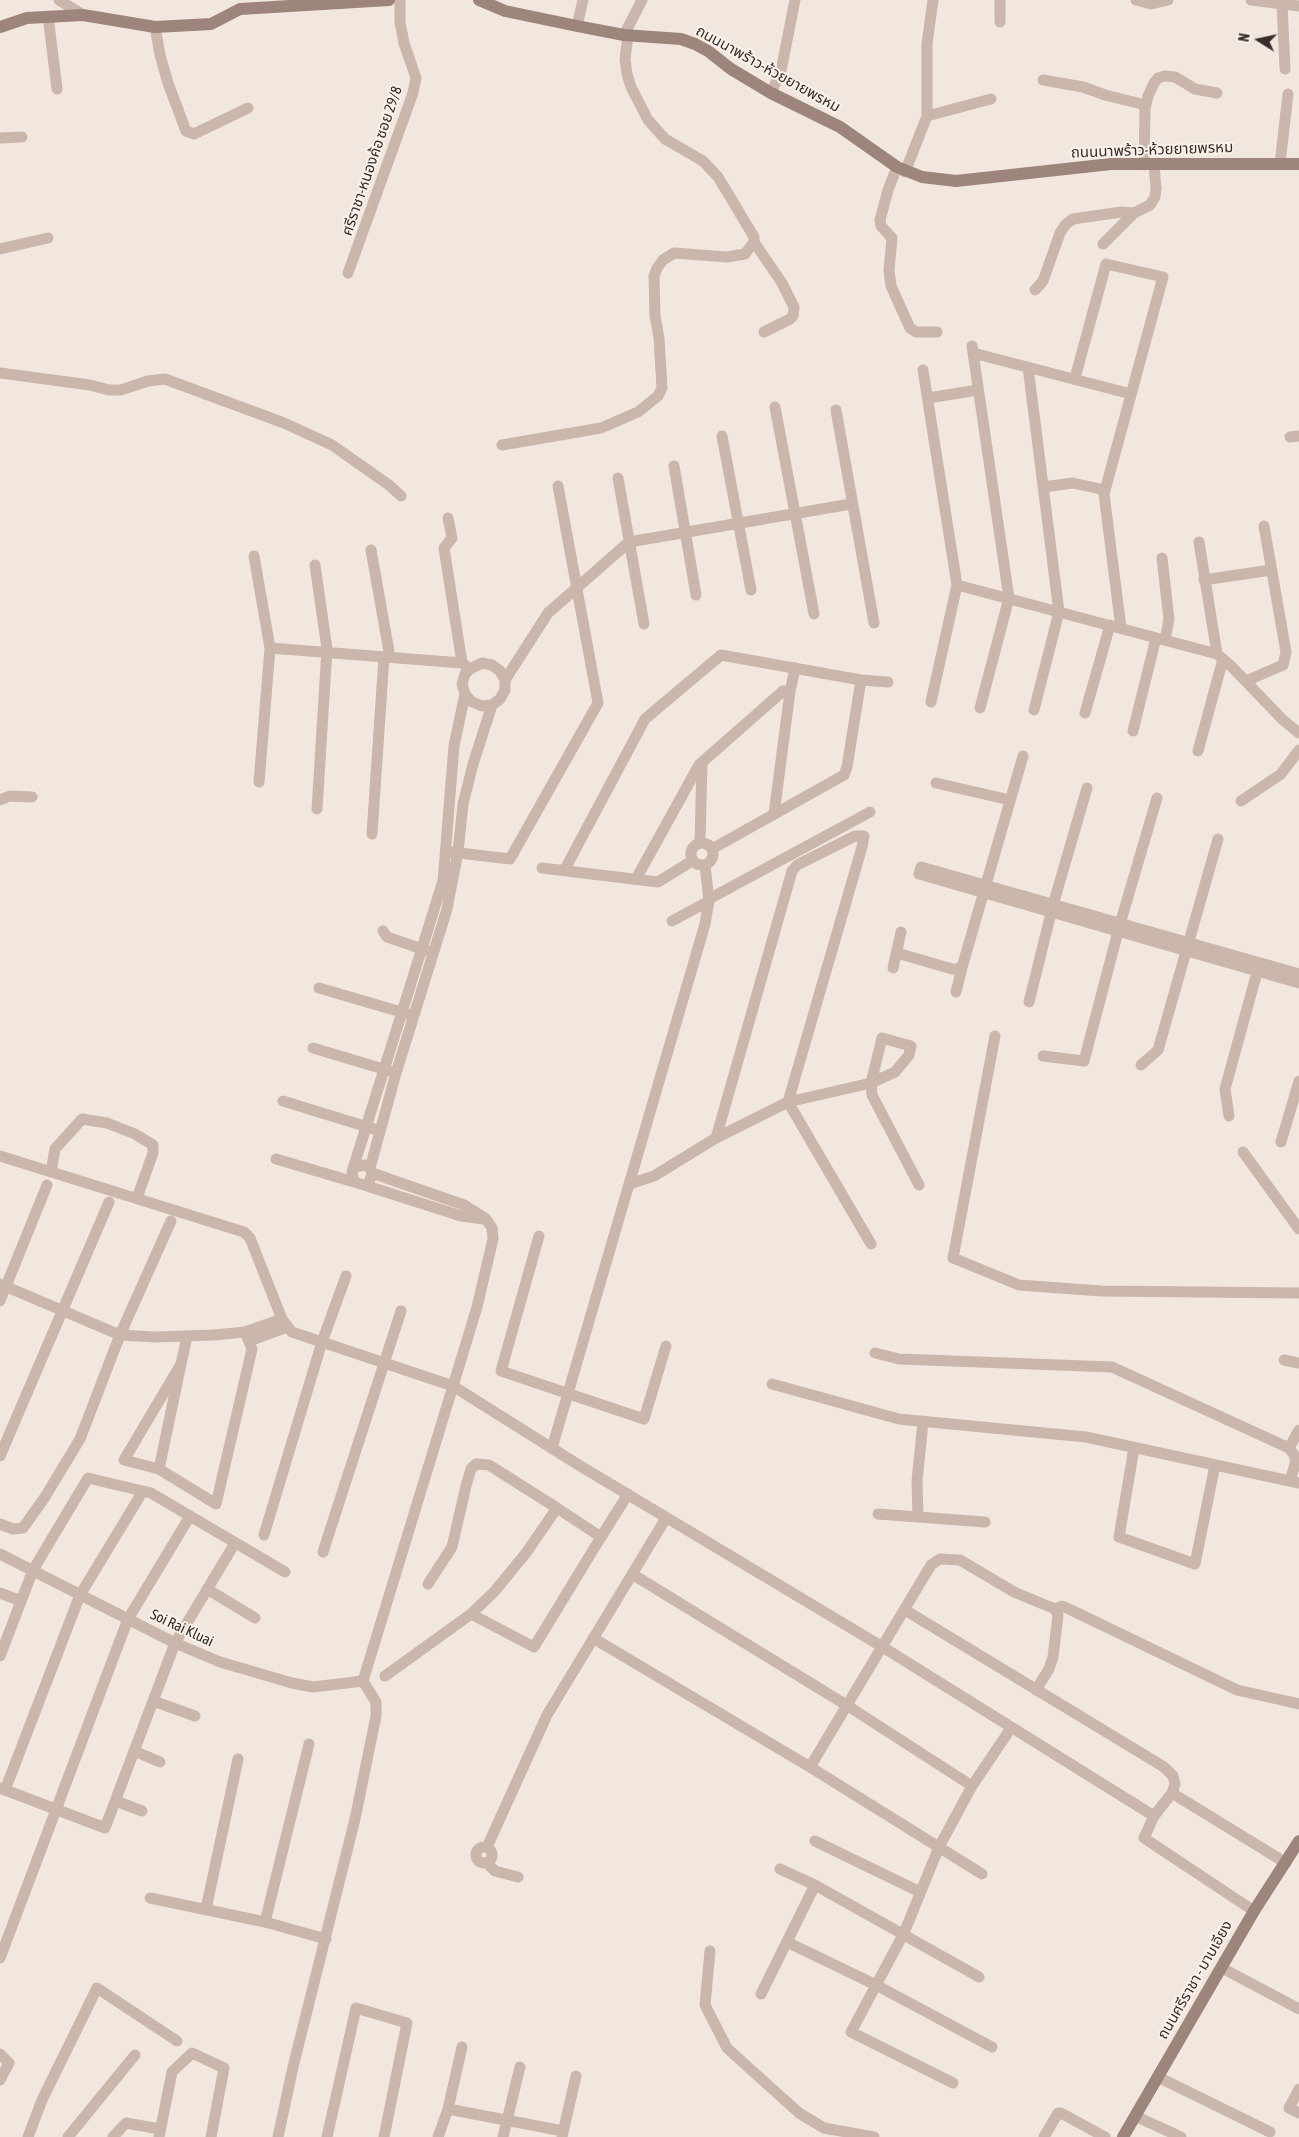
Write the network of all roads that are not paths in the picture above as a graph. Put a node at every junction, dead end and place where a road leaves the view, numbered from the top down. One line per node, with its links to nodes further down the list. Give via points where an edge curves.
1 (59, 0): 15 (street)
2 (389, 0): 14 (street)
3 (400, 0): 43 (street, ศรีราชา-หนองค้อ ซอย 29/8, via 404,44 416,78)
4 (479, 0): 18 (street, ถนนนาพร้าว-ห้วยยายพรหม, via 505,11)
5 (583, 0): 18 (street)
6 (642, 0): 21 (street)
7 (795, 0): 25 (street, via 782,71)
8 (933, 0): 31 (street, via 927,44)
9 (1000, 0): 17 (street)
10 (1136, 0): 11 (street, via 1151,4)
11 (1168, 0)
12 (1256, 1): 13 (street)
13 (1289, 4): 22 (street)
14 (239, 5): 20 (street, via 211,24)
15 (83, 15): 16 (street); 20 (street)
16 (48, 16): 19 (street, via 27,18); 24 (street)
17 (1000, 22)
18 (577, 26): 21 (street, ถนนนาพร้าว-ห้วยยายพรหม)
19 (0, 27)
20 (155, 27): 29 (street, via 168,83 186,131 194,134)
21 (626, 36): 25 (street, ถนนนาพร้าว-ห้วยยายพรหม, via 673,38 695,44); 40 (street, via 627,74 648,120 665,139 703,161 718,177)
22 (1285, 69)
23 (1044, 80): 30 (street, via 1138,101)
24 (57, 89)
25 (771, 93): 37 (street, ถนนนาพร้าว-ห้วยยายพรหม, via 840,127)
26 (1217, 93): 30 (street, via 1195,89 1175,77 1165,76 1154,83)
27 (1288, 94): 34 (street)
28 (991, 99): 31 (street)
29 (248, 108)
30 (1145, 109): 36 (street)
31 (927, 116): 37 (street)
32 (22, 137): 33 (street)
33 (0, 138)
34 (1280, 164): 35 (street, ถนนนาพร้าว-ห้วยยายพรหม); 36 (street, ถนนนาพร้าว-ห้วยยายพรหม)
35 (1299, 164)
36 (1149, 165): 37 (street, ถนนนาพร้าว-ห้วยยายพรหม, via 1111,164 956,181 939,181); 38 (street, via 1155,197 1150,205)
37 (901, 169): 46 (street, via 888,190 880,220 892,238 891,286 910,328 916,332)
38 (1134, 213): 41 (street); 44 (street, via 1081,217 1066,224 1043,281)
39 (48, 238): 42 (street)
40 (754, 242): 45 (street, via 794,307 790,319); 57 (street, via 745,254 727,257 674,253 657,268 654,276 655,316 662,388 658,396 638,412 601,428)
41 (1103, 244)
42 (0, 249)
43 (348, 273)
44 (1035, 290)
45 (764, 332)
46 (937, 332)
47 (1028, 367): 50 (street); 51 (street, via 972,349); 61 (street)
48 (923, 370): 53 (street)
49 (0, 374): 63 (street, via 109,390 165,379 284,423 332,445)
50 (1075, 378): 52 (street); 52 (street, via 1106,264 1163,277)
51 (978, 390): 53 (street); 82 (street)
52 (1131, 394): 62 (street)
53 (928, 398): 78 (street)
54 (775, 407): 65 (street)
55 (836, 410): 64 (street)
56 (722, 436): 67 (street)
57 (502, 445)
58 (674, 466): 69 (street)
59 (618, 478): 70 (street)
60 (558, 486): 79 (street)
61 (1043, 487): 62 (street, via 1073,483); 83 (street)
62 (1105, 490): 87 (street)
63 (401, 496)
64 (851, 504): 65 (street); 85 (street)
65 (796, 513): 67 (street); 84 (street)
66 (448, 518): 93 (street, via 452,538 444,548)
67 (738, 523): 69 (street); 80 (street)
68 (1264, 526): 76 (street)
69 (686, 532): 70 (street); 81 (street)
70 (629, 542): 79 (street); 86 (street)
71 (1199, 542): 77 (street)
72 (371, 550): 92 (street)
73 (254, 556): 89 (street)
74 (1162, 558): 88 (street, via 1169,619)
75 (315, 565): 90 (street)
76 (1271, 570): 77 (street); 97 (street, via 1286,652 1283,665)
77 (1204, 580): 91 (street)
78 (957, 585): 82 (street); 101 (street)
79 (578, 587): 95 (street, via 548,614); 128 (street, via 598,704 510,859)
80 (751, 590)
81 (696, 595)
82 (1009, 598): 83 (street); 103 (street)
83 (1059, 612): 87 (street); 104 (street)
84 (814, 614)
85 (874, 623)
86 (644, 624)
87 (1115, 627): 88 (street); 105 (street)
88 (1160, 638): 91 (street); 106 (street)
89 (270, 648): 90 (street); 112 (street)
90 (326, 652): 92 (street); 120 (street)
91 (1220, 656): 97 (street); 109 (street)
92 (387, 657): 93 (street); 123 (street)
93 (466, 666): 95 (street, via 492,665); 100 (street, via 462,684)
94 (795, 668): 96 (street); 99 (street); 132 (street, via 721,655 645,720)
95 (505, 680): 102 (street, via 505,690)
96 (861, 680): 98 (street); 122 (street, via 844,775)
97 (1246, 681): 107 (street)
98 (888, 682)
99 (790, 692): 111 (street, via 783,691); 122 (street)
100 (465, 694): 102 (street, via 472,702); 127 (street, via 454,746)
101 (931, 702)
102 (492, 705): 128 (street, via 463,804)
103 (980, 708)
104 (1034, 710)
105 (1085, 713)
106 (1133, 731)
107 (1299, 734)
108 (1299, 750): 119 (street, via 1281,774)
109 (1198, 751)
110 (1023, 756): 118 (street)
111 (702, 762): 125 (street); 133 (street)
112 (259, 782)
113 (936, 783): 118 (street)
114 (1087, 788): 136 (street)
115 (32, 798): 117 (street, via 10,796)
116 (1157, 798): 138 (street)
117 (0, 800)
118 (1010, 800): 134 (street)
119 (1241, 801)
120 (317, 809)
121 (870, 812): 135 (street)
122 (774, 814): 126 (street)
123 (372, 834)
124 (1218, 839): 141 (street)
125 (700, 842): 126 (street, via 705,842); 129 (street, via 692,847)
126 (712, 849): 130 (street, via 712,858)
127 (444, 851): 128 (street); 142 (street, via 443,881)
128 (458, 852): 144 (street)
129 (692, 861): 130 (street); 133 (street, via 658,882)
130 (706, 865): 135 (street)
131 (542, 868): 132 (street)
132 (564, 869): 133 (street)
133 (636, 879)
134 (985, 889): 134 (street, via 919,874 921,867); 136 (street); 145 (street)
135 (709, 900): 137 (street); 175 (street, via 705,924)
136 (1052, 909): 138 (street); 152 (street)
137 (672, 921)
138 (1120, 927): 141 (street); 157 (street, via 1084,1062)
139 (383, 931): 142 (street, via 387,937)
140 (901, 932): 143 (street)
141 (1187, 946): 146 (street); 158 (street, via 1158,1050)
142 (421, 949): 144 (street); 153 (street)
143 (897, 953): 145 (street, via 952,969 959,969); 147 (street)
144 (434, 954): 154 (street)
145 (963, 964): 151 (street)
146 (1259, 966): 148 (street); 149 (street); 163 (street, via 1225,1090)
147 (893, 968)
148 (1299, 974)
149 (1299, 983)
150 (319, 988): 153 (street)
151 (956, 992)
152 (1029, 1002)
153 (402, 1012): 154 (street); 159 (street)
154 (414, 1015): 159 (street)
155 (995, 1036): 187 (street, via 953,1258 1019,1285 1101,1291)
156 (313, 1048): 159 (street)
157 (1043, 1056)
158 (1141, 1065)
159 (390, 1072): 164 (street); 165 (street)
160 (1299, 1081): 167 (street)
161 (283, 1101): 164 (street)
162 (788, 1102): 166 (street); 166 (street, via 864,836 854,836 797,865 792,871); 177 (street, via 871,1084 872,1095); 184 (street)
163 (1229, 1116)
164 (368, 1127): 165 (street); 171 (street)
165 (380, 1131): 172 (street)
166 (716, 1138): 175 (street, via 654,1176)
167 (1281, 1142)
168 (1243, 1152): 182 (street)
169 (0, 1156): 173 (street)
170 (276, 1159): 174 (street)
171 (355, 1167): 172 (street, via 365,1165); 174 (street, via 352,1172)
172 (371, 1171): 174 (street, via 369,1183); 180 (street, via 464,1205)
173 (50, 1172): 178 (street); 178 (street, via 56,1149 82,1119 107,1123 153,1145)
174 (359, 1184): 180 (street, via 461,1216)
175 (629, 1184): 204 (street)
176 (47, 1185): 186 (street)
177 (919, 1185)
178 (137, 1198): 191 (street, via 244,1232 250,1238)
179 (109, 1202): 189 (street)
180 (486, 1219): 203 (street, via 492,1228 493,1238 477,1307)
181 (170, 1221): 192 (street)
182 (1299, 1229)
183 (539, 1236): 204 (street, via 501,1371)
184 (871, 1244)
185 (346, 1276): 195 (street)
186 (3, 1285): 188 (street); 189 (street)
187 (1299, 1293)
188 (0, 1301)
189 (64, 1311): 192 (street); 210 (street)
190 (401, 1311): 201 (street)
191 (284, 1323): 193 (street); 195 (street, via 292,1332)
192 (120, 1334): 194 (street); 222 (street, via 80,1440 45,1497 23,1528 13,1529)
193 (247, 1336): 194 (street); 212 (street, via 252,1349 216,1504)
194 (187, 1337): 200 (street)
195 (322, 1342): 201 (street); 223 (street)
196 (666, 1346): 204 (street, via 644,1419)
197 (875, 1353): 209 (street, via 899,1359 1112,1367)
198 (1284, 1360): 199 (street)
199 (1299, 1363)
200 (181, 1364): 212 (street); 212 (street, via 124,1460)
201 (385, 1364): 203 (street); 226 (street)
202 (772, 1384): 205 (street, via 899,1419)
203 (452, 1386): 207 (street); 246 (street)
204 (568, 1392): 207 (street)
205 (923, 1422): 208 (street, via 1086,1437); 219 (street, via 917,1481)
206 (1299, 1430): 209 (street)
207 (552, 1448): 215 (street)
208 (1134, 1448): 211 (street); 211 (street, via 1119,1537 1196,1564)
209 (1289, 1448): 213 (street, via 1295,1456)
210 (0, 1456)
211 (1215, 1465): 213 (street)
212 (159, 1469)
213 (1294, 1482)
214 (143, 1491): 218 (street); 228 (street, via 88,1478); 234 (street)
215 (628, 1494): 220 (street); 224 (street)
216 (557, 1508): 224 (street); 231 (street, via 489,1465 476,1464 466,1486 452,1547); 238 (street, via 526,1553)
217 (878, 1514): 219 (street)
218 (190, 1516): 225 (street); 240 (street)
219 (918, 1517): 221 (street)
220 (666, 1518): 230 (street); 243 (street)
221 (985, 1522)
222 (0, 1524)
223 (264, 1535)
224 (600, 1537): 238 (street, via 534,1646)
225 (235, 1543): 229 (street); 232 (street)
226 (323, 1552)
227 (0, 1554): 228 (street, Soi Rai Kluai)
228 (33, 1570): 234 (street, Soi Rai Kluai); 235 (street)
229 (285, 1572)
230 (632, 1574): 241 (street); 250 (street)
231 (428, 1584)
232 (207, 1589): 239 (street); 242 (street)
233 (0, 1593): 235 (street)
234 (80, 1595): 240 (street, Soi Rai Kluai); 259 (street)
235 (21, 1601): 244 (street)
236 (905, 1610): 237 (street, via 931,1565 940,1558 960,1560 1014,1592); 243 (street); 247 (street)
237 (1055, 1610): 247 (street, via 1058,1615 1053,1657); 249 (street, via 1062,1606 1069,1609 1237,1690)
238 (471, 1614): 245 (street)
239 (255, 1618)
240 (128, 1619): 242 (street, Soi Rai Kluai); 262 (street)
241 (593, 1638): 257 (street); 271 (street, via 547,1715 487,1847 479,1848 475,1856 479,1862 487,1863 496,1871)
242 (175, 1643): 246 (street, Soi Rai Kluai, via 220,1662 292,1683 313,1687); 248 (street)
243 (881, 1646): 250 (street); 252 (street)
244 (0, 1656)
245 (385, 1676)
246 (363, 1681): 279 (street, via 376,1702 376,1716)
247 (1036, 1690): 260 (street, via 1164,1767 1173,1776)
248 (153, 1701): 251 (street); 254 (street)
249 (1299, 1704)
250 (848, 1706): 257 (street); 258 (street)
251 (195, 1716)
252 (1011, 1728): 258 (street); 264 (street)
253 (309, 1744): 277 (street)
254 (134, 1751): 256 (street); 261 (street)
255 (238, 1760): 275 (street)
256 (160, 1762)
257 (810, 1767): 267 (street)
258 (972, 1786): 267 (street)
259 (2, 1789): 262 (street)
260 (1172, 1793): 264 (street); 268 (street)
261 (116, 1801): 262 (street, via 105,1828); 263 (street)
262 (56, 1809): 282 (street)
263 (142, 1811)
264 (1154, 1816): 276 (street, via 1144,1838)
265 (815, 1841): 273 (street)
266 (1299, 1841): 268 (street, ถนนศรีราชา - มาบเอียง)
267 (939, 1846): 270 (street); 273 (street)
268 (1286, 1863): 276 (street, ถนนศรีราชา - มาบเอียง)
269 (780, 1869): 272 (street)
270 (982, 1874)
271 (518, 1877)
272 (815, 1885): 278 (street); 280 (street)
273 (920, 1892): 278 (street)
274 (150, 1898): 275 (street)
275 (206, 1908): 277 (street)
276 (1254, 1911): 283 (street, ถนนศรีราชา - มาบเอียง)
277 (265, 1922): 279 (street)
278 (904, 1933): 284 (street); 285 (street)
279 (326, 1939): 310 (street)
280 (787, 1942): 285 (street); 286 (street)
281 (710, 1951): 315 (street, via 705,2005 727,2048 799,2113 824,2128)
282 (0, 1958)
283 (1222, 1968): 287 (street); 295 (street, ถนนศรีราชา - มาบเอียง)
284 (979, 1976)
285 (876, 1985): 290 (street); 297 (street, via 851,2032)
286 (761, 1994)
287 (1299, 2009)
288 (176, 2041): 306 (street, via 97,1988 42,2100)
289 (462, 2047): 299 (street)
290 (992, 2047)
291 (0, 2054): 296 (street, via 9,2063)
292 (135, 2055): 307 (street)
293 (520, 2067): 302 (street)
294 (576, 2076): 305 (street)
295 (1158, 2077): 301 (street, ถนนศรีราชา - มาบเอียง); 303 (street)
296 (0, 2080)
297 (953, 2083)
298 (1299, 2089): 300 (street, via 1289,2108)
299 (448, 2109): 302 (street); 313 (street)
300 (1299, 2112)
301 (1135, 2116): 318 (street, ถนนศรีราชา - มาบเอียง); 319 (street)
302 (507, 2120): 305 (street); 314 (street)
303 (1270, 2132)
304 (159, 2133): 308 (street, via 126,2123); 309 (street, via 172,2072 192,2053 224,2068)
305 (563, 2134)
306 (28, 2137)
307 (68, 2137)
308 (113, 2137)
309 (211, 2137)
310 (278, 2137)
311 (327, 2137): 312 (street, via 356,2008 407,2023)
312 (384, 2137)
313 (438, 2137)
314 (503, 2137)
315 (874, 2137)
316 (1044, 2137): 317 (street, via 1061,2113)
317 (1104, 2137)
318 (1123, 2137)
319 (1181, 2137)

